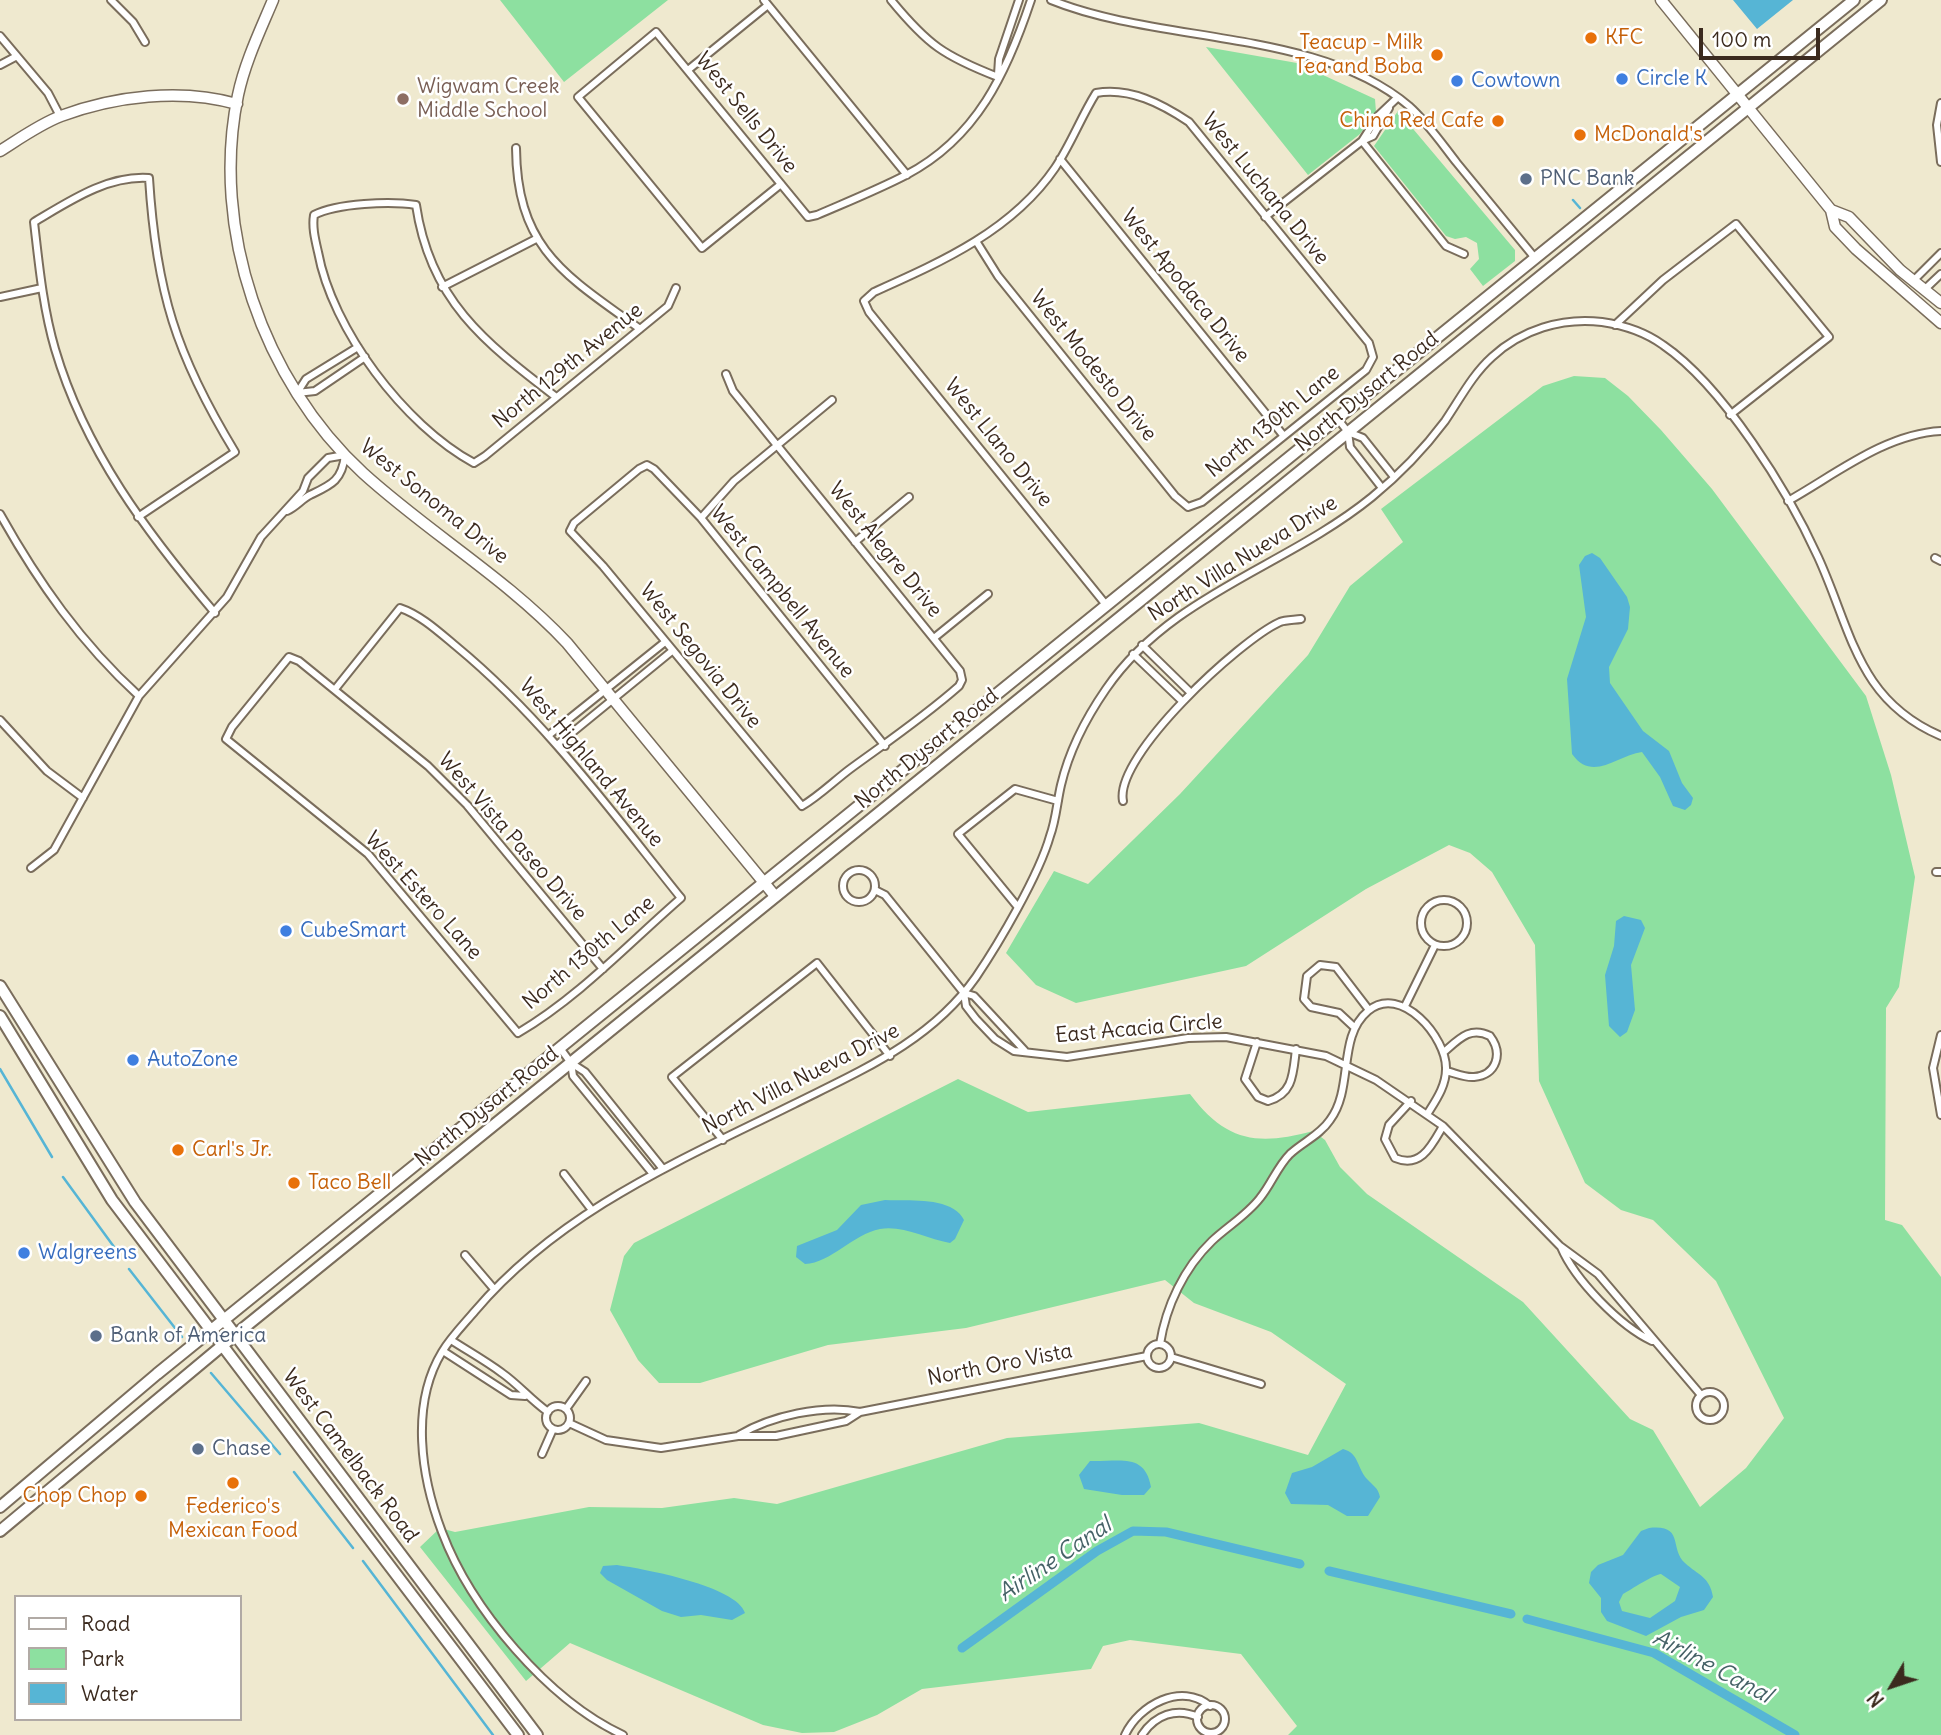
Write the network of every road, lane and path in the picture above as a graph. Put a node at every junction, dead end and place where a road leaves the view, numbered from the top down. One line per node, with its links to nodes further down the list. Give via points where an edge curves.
1 (111, 0): 12 (street)
2 (272, 0): 20 (street, West Sonoma Drive)
3 (891, 0): 16 (street, via 934,47)
4 (1018, 0): 16 (street, via 999,59)
5 (1031, 0): 16 (street, via 1012,59)
6 (1051, 0): 18 (street, via 1336,64)
7 (1661, 0): 17 (street)
8 (1854, 0): 17 (main road, North Dysart Road)
9 (1881, 0): 22 (main road, North Dysart Road)
10 (766, 3): 15 (street); 31 (street)
11 (0, 36): 13 (street)
12 (145, 41)
13 (17, 56): 14 (street); 23 (street, via 48,93)
14 (0, 65)
15 (688, 70): 32 (street, West Sells Drive); 32 (street, West Sells Drive, via 656,32 578,97 702,248)
16 (998, 77): 31 (street, via 965,130)
17 (1736, 94): 22 (street); 39 (main road, North Dysart Road)
18 (1397, 98): 21 (street); 39 (street, via 1424,122)
19 (1941, 103): 30 (street, via 1937,125)
20 (237, 104): 23 (street, via 153,96); 56 (street, West Sonoma Drive, via 232,159 241,251 264,332)
21 (1389, 108): 24 (street); 25 (street)
22 (1748, 108): 33 (street); 40 (main road, North Dysart Road)
23 (60, 116): 28 (street)
24 (1370, 125): 25 (street); 26 (street)
25 (1377, 131): 26 (street)
26 (1362, 141): 34 (street); 38 (street, via 1446,246)
27 (516, 148): 35 (street, via 521,202)
28 (0, 151)
29 (1060, 159): 34 (street, West Luchana Drive, via 1096,93 1128,94 1162,103 1189,122); 36 (street, via 1041,187); 63 (street, West Apodaca Drive)
30 (1941, 162)
31 (907, 175): 32 (street, West Sells Drive, via 808,217)
32 (780, 184)
33 (1831, 209): 42 (street, via 1849,217); 49 (street, via 1835,227 1888,280)
34 (1265, 217): 54 (street, West Luchana Drive, via 1369,343)
35 (536, 239): 43 (street); 51 (street, via 565,272)
36 (976, 241): 70 (street, West Modesto Drive, via 1007,287); 78 (street, West Llano Drive, via 864,300 869,312)
37 (1941, 253): 42 (street)
38 (1464, 254)
39 (1535, 258): 40 (main road); 60 (main road, North Dysart Road)
40 (1546, 272): 62 (main road, North Dysart Road)
41 (1941, 274): 46 (street)
42 (1913, 281): 46 (street)
43 (442, 287): 52 (street, via 425,247 416,205 326,209 314,215 320,265 343,323); 57 (street, via 484,340)
44 (42, 288): 47 (street); 73 (street, via 56,349 85,427); 73 (street, via 34,222 93,190 135,177 149,178 152,237 171,321 188,368 235,452)
45 (676, 288): 51 (street, North 129th Avenue, via 668,306)
46 (1924, 290): 48 (street)
47 (0, 297)
48 (1941, 303)
49 (1941, 323)
50 (1615, 325): 59 (street, North Villa Nueva Drive, via 1650,337 1673,352); 59 (street, via 1678,267 1736,224 1829,337); 66 (street, North Villa Nueva Drive, via 1585,321 1551,325 1510,342 1485,363 1437,431)
51 (640, 328): 57 (street, North 129th Avenue)
52 (358, 347): 53 (street); 56 (street, via 306,380)
53 (365, 357): 56 (street, via 315,391); 57 (street, North 129th Avenue, via 407,410 474,463)
54 (1373, 357): 63 (street, North 130th Lane, via 1366,370)
55 (726, 373): 64 (street, West Alegre Drive, via 733,391)
56 (297, 393): 65 (street, West Sonoma Drive)
57 (556, 397)
58 (832, 400): 64 (street)
59 (1730, 415): 69 (street, North Villa Nueva Drive)
60 (1337, 418): 62 (street); 78 (main road, North Dysart Road)
61 (1941, 431): 69 (street, via 1913,433 1889,443)
62 (1348, 432): 66 (street, via 1363,438); 67 (street, via 1349,447); 104 (main road, North Dysart Road)
63 (1283, 435): 70 (street, North 130th Lane, via 1202,502)
64 (777, 445): 74 (street, via 734,481); 76 (street, West Alegre Drive)
65 (345, 455): 71 (street, via 328,458 308,478); 71 (street, via 343,471 322,492); 87 (street, West Sonoma Drive, via 532,607)
66 (1394, 477): 67 (street, North Villa Nueva Drive)
67 (1382, 488): 83 (street, North Villa Nueva Drive, via 1315,536 1179,615)
68 (909, 497): 76 (street)
69 (1788, 501): 94 (street, North Villa Nueva Drive, via 1816,554 1867,676 1905,715)
70 (1188, 507)
71 (287, 511): 79 (street, via 261,537 241,577)
72 (0, 514): 89 (street, via 52,599)
73 (138, 517): 79 (street)
74 (701, 518): 75 (street, West Campbell Avenue, via 647,465); 97 (street, West Campbell Avenue)
75 (570, 531): 82 (street, West Segovia Drive)
76 (855, 542): 81 (street, West Alegre Drive)
77 (988, 594): 81 (street)
78 (1107, 606): 102 (main road, North Dysart Road)
79 (215, 613): 89 (street)
80 (1301, 619): 88 (street, via 1280,622)
81 (934, 638): 97 (street, West Alegre Drive, via 962,680)
82 (665, 642): 84 (street, West Segovia Drive); 87 (street)
83 (1142, 645): 85 (street, North Villa Nueva Drive); 88 (street)
84 (672, 651): 90 (street); 97 (street, West Segovia Drive, via 802,806)
85 (1133, 654): 91 (street); 99 (street, North Villa Nueva Drive, via 1081,732)
86 (335, 688): 93 (street, West Highland Avenue, via 400,608 432,627 490,674); 95 (street, West Vista Paseo Drive, via 289,657); 108 (street, West Vista Paseo Drive, via 467,805)
87 (605, 690): 90 (street, West Sonoma Drive); 93 (street)
88 (1191, 693): 91 (street)
89 (139, 696): 98 (street)
90 (613, 699): 96 (street); 102 (street, West Sonoma Drive)
91 (1182, 701): 100 (street, via 1142,751 1124,783)
92 (1, 724): 98 (street, via 47,771)
93 (549, 735): 96 (street, West Highland Avenue)
94 (1941, 736)
95 (226, 739): 115 (street, West Estero Lane, via 368,855)
96 (558, 745): 105 (street, West Highland Avenue)
97 (885, 746)
98 (83, 798): 101 (street, via 54,850)
99 (1058, 801): 106 (street, North Villa Nueva Drive, via 1048,844); 106 (street, via 1015,789 958,834)
100 (1123, 801)
101 (31, 868)
102 (765, 883): 104 (street, West Sonoma Drive); 118 (main road, North Dysart Road)
103 (875, 890): 103 (street, via 874,879 862,870 847,874 842,884 848,899 858,902 869,899); 110 (street, via 885,895)
104 (775, 896): 123 (main road, North Dysart Road)
105 (681, 898): 108 (street, North 130th Lane)
106 (1017, 906): 110 (street, North Villa Nueva Drive)
107 (1435, 945): 107 (street, via 1451,946 1464,937 1466,914 1455,902 1433,902 1423,913 1424,935); 111 (street)
108 (603, 969): 115 (street, North 130th Lane)
109 (2, 993): 130 (main road, West Camelback Road)
110 (964, 993): 120 (street, via 974,996); 120 (street, East Acacia Circle, via 966,1006 995,1039 1014,1051); 122 (street, North Villa Nueva Drive, via 934,1024)
111 (1405, 1006): 112 (street, via 1391,1004); 121 (street)
112 (1369, 1010): 114 (street); 114 (street, via 1336,967 1320,965 1307,976 1304,999 1311,1007 1339,1013)
113 (0, 1016): 132 (main road, West Camelback Road)
114 (1354, 1027): 124 (street)
115 (518, 1033)
116 (1941, 1035): 128 (street, via 1933,1068)
117 (1257, 1042): 119 (street, East Acacia Circle); 119 (street, via 1245,1079 1258,1097 1268,1101 1285,1093); 120 (street, East Acacia Circle, via 1188,1038 1068,1056)
118 (560, 1048): 123 (street); 142 (main road, North Dysart Road)
119 (1296, 1049): 124 (street, East Acacia Circle)
120 (1025, 1051)
121 (1444, 1052): 125 (street); 125 (street, via 1475,1031 1490,1036 1497,1050 1494,1068 1487,1074 1471,1078)
122 (890, 1056): 131 (street, North Villa Nueva Drive); 131 (street, via 817,964 672,1077)
123 (571, 1063): 133 (street, via 585,1072); 135 (street, via 573,1076); 144 (main road, North Dysart Road)
124 (1347, 1066): 126 (street, East Acacia Circle); 147 (street, via 1344,1090 1331,1119 1286,1158 1261,1198 1190,1268 1170,1305)
125 (1447, 1071): 127 (street)
126 (1411, 1101): 127 (street, East Acacia Circle); 129 (street, via 1389,1125 1385,1139 1395,1158 1415,1160 1425,1155)
127 (1427, 1113): 129 (street, East Acacia Circle)
128 (1941, 1115)
129 (1443, 1126): 137 (street, East Acacia Circle)
130 (96, 1140): 132 (street); 142 (main road, West Camelback Road, via 135,1202)
131 (723, 1140): 133 (street, North Villa Nueva Drive)
132 (80, 1149): 143 (main road, West Camelback Road, via 121,1212)
133 (663, 1169): 135 (street, North Villa Nueva Drive)
134 (564, 1174): 136 (street)
135 (653, 1174): 136 (street, North Villa Nueva Drive)
136 (592, 1209): 139 (street, North Villa Nueva Drive, via 538,1248)
137 (1560, 1246): 140 (street, East Acacia Circle, via 1577,1255); 141 (street, East Acacia Circle, via 1568,1263)
138 (465, 1255): 139 (street)
139 (494, 1289): 145 (street, North Villa Nueva Drive)
140 (1613, 1290): 141 (street); 146 (street, East Acacia Circle, via 1641,1320)
141 (1602, 1301): 146 (street, East Acacia Circle, via 1637,1334)
142 (224, 1320): 143 (main road, North Dysart Road); 144 (main road, West Camelback Road)
143 (211, 1331): 148 (main road, West Camelback Road); 163 (main road, North Dysart Road)
144 (235, 1335): 148 (main road, North Dysart Road); 167 (main road, West Camelback Road)
145 (451, 1340): 149 (street, North Villa Nueva Drive); 155 (street, via 500,1371)
146 (1653, 1342): 154 (street, East Acacia Circle)
147 (1160, 1344): 150 (street, via 1150,1348); 151 (street)
148 (222, 1345): 164 (main road, North Dysart Road); 168 (main road, West Camelback Road)
149 (443, 1351): 155 (street, via 511,1395); 175 (street, North Villa Nueva Drive, via 431,1375 421,1420 432,1501 453,1560 488,1614 524,1657 570,1701)
150 (1147, 1356): 151 (street, via 1157,1368 1165,1367); 158 (street, North Oro Vista)
151 (1171, 1357): 153 (street)
152 (586, 1381): 156 (street)
153 (1261, 1384)
154 (1702, 1395): 154 (street, East Acacia Circle, via 1697,1401 1698,1413 1707,1420 1715,1419 1723,1410 1721,1398 1712,1392)
155 (525, 1396): 157 (street)
156 (566, 1409): 157 (street, via 554,1407); 159 (street)
157 (548, 1412): 160 (street, via 547,1422)
158 (860, 1412): 161 (street, North Oro Vista, via 846,1421 776,1436); 161 (street, North Oro Vista, via 846,1409 789,1417)
159 (569, 1423): 160 (street, via 564,1429); 161 (street, North Oro Vista, via 606,1440 662,1448)
160 (553, 1429): 162 (street)
161 (737, 1436)
162 (542, 1454)
163 (26, 1485): 164 (main road); 165 (main road, North Dysart Road)
164 (38, 1499): 166 (main road, North Dysart Road)
165 (0, 1507)
166 (0, 1531)
167 (386, 1534): 168 (main road); 174 (main road, West Camelback Road)
168 (373, 1544): 173 (main road, West Camelback Road)
169 (1158, 1703): 170 (street, via 1182,1696); 171 (street); 176 (street, via 1141,1712)
170 (1210, 1706): 172 (street); 172 (street, via 1223,1712 1222,1728 1213,1733 1203,1731)
171 (1164, 1716): 172 (street, via 1182,1711); 177 (street)
172 (1198, 1717)
173 (518, 1735)
174 (537, 1735)
175 (623, 1735)
176 (1125, 1735)
177 (1142, 1735)

